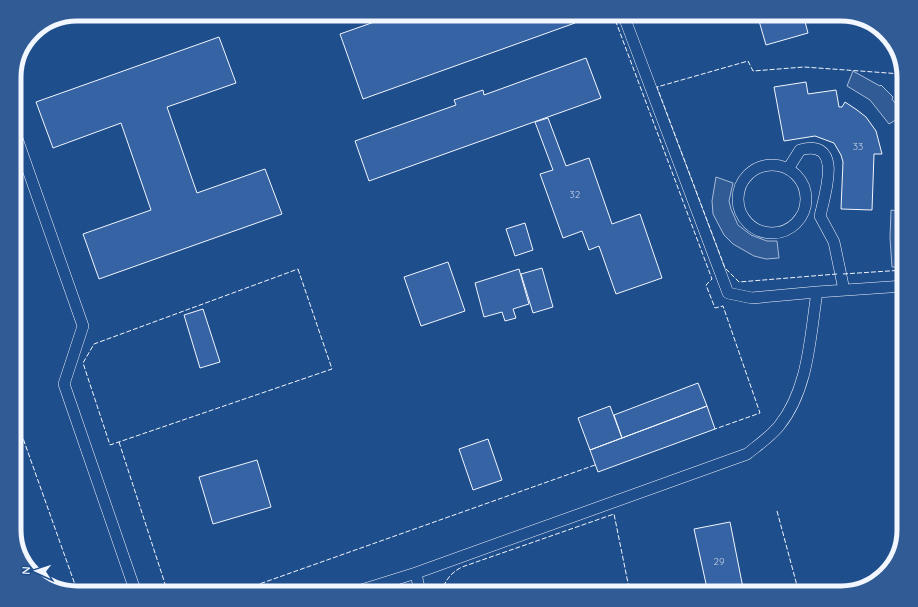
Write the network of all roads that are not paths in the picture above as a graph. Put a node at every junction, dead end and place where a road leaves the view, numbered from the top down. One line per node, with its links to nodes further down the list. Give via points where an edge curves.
1 (626, 21): 6 (lane, via 728,293 752,298)
2 (21, 150): 8 (lane, via 83,326 64,384)
3 (788, 169): 3 (lane, via 775,165 764,166 746,176 740,186 738,201 742,217 758,231 779,233 798,222 803,213 805,192 795,173); 5 (lane, via 800,150 808,148 821,152 829,161 820,216 834,242)
4 (897, 286): 5 (lane)
5 (844, 290): 6 (lane)
6 (817, 292): 7 (lane, via 804,378 780,425 747,454)
7 (416, 573): 9 (lane); 10 (lane)
8 (134, 586)
9 (374, 586)
10 (419, 586)

